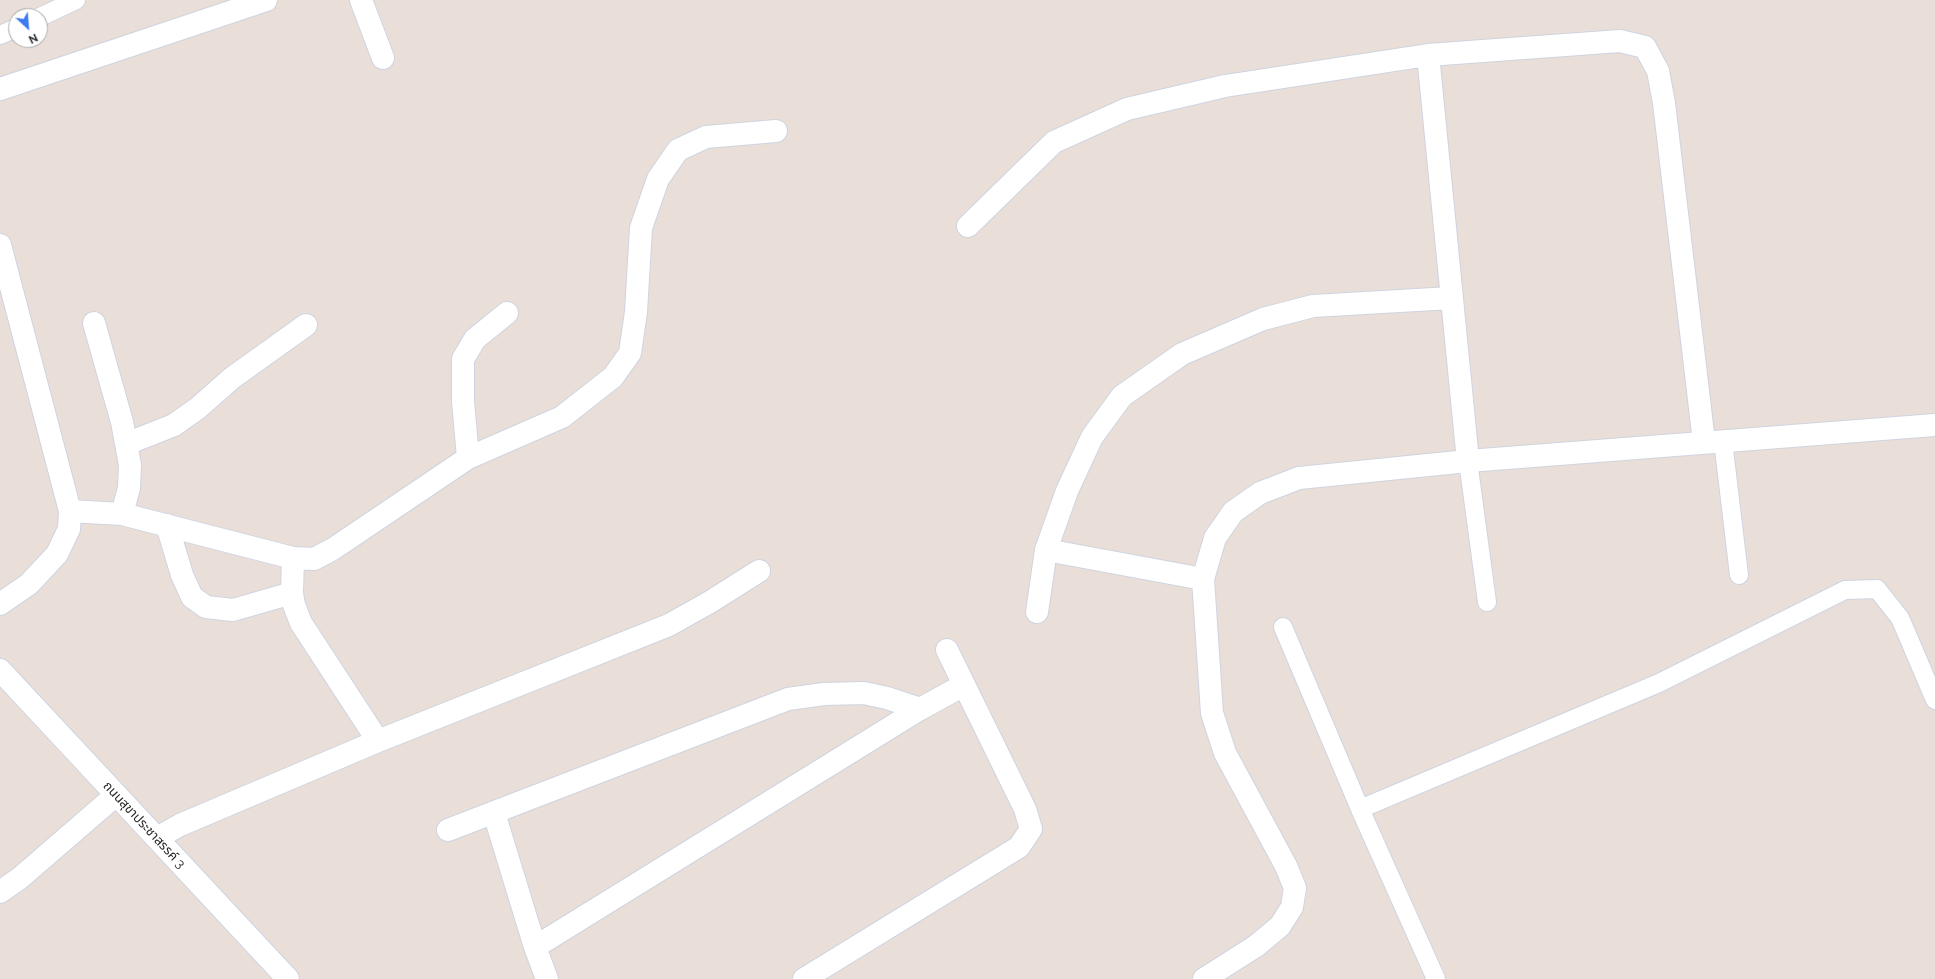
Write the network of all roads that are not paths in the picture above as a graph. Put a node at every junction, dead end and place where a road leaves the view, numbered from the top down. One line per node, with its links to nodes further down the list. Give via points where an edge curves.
1 (76, 0): 4 (lane)
2 (266, 0): 7 (street)
3 (361, 0): 6 (street)
4 (48, 13)
5 (1428, 55): 9 (street, via 1225,86 1127,109 1054,142); 11 (street); 16 (street, via 1620,41 1645,47 1658,71 1664,103)
6 (382, 58)
7 (0, 89)
8 (776, 131): 18 (street, via 706,137 678,150 658,179 641,228 636,312 630,352 613,377 562,417)
9 (968, 226)
10 (0, 245): 20 (street)
11 (1451, 298): 19 (street); 23 (street, via 1313,306 1263,319 1182,354 1122,396 1092,437 1067,491)
12 (507, 313): 18 (street, via 475,339 463,360 463,401)
13 (94, 323): 17 (street)
14 (306, 325): 17 (street, via 232,378 174,425)
15 (1935, 425): 16 (street)
16 (1714, 441): 19 (street); 26 (lane)
17 (126, 444): 21 (street, via 130,465 129,488)
18 (468, 458): 24 (street, via 333,549 314,559)
19 (1468, 461): 27 (street, via 1299,478 1260,493 1233,512 1215,538); 29 (lane)
20 (70, 511): 21 (street); 30 (street, via 69,529 57,554 29,584)
21 (122, 514): 22 (street)
22 (167, 525): 24 (street); 28 (street, via 182,575 192,597 206,608 233,610)
23 (1046, 550): 27 (street); 31 (street)
24 (294, 558): 28 (street)
25 (760, 571): 38 (street, via 669,625)
26 (1739, 574)
27 (1203, 579): 49 (street, via 1212,713 1225,753 1286,866 1294,888 1292,907 1280,926 1256,946)
28 (292, 593): 38 (street, via 301,623)
29 (1487, 602)
30 (0, 604)
31 (1037, 612)
32 (1283, 627): 40 (lane)
33 (947, 650): 35 (street)
34 (0, 670): 39 (street, ถนนสุขาประชาสรรค์ 3)
35 (964, 685): 37 (street); 48 (street, via 1025,809 1031,829 1019,847)
36 (1935, 700): 40 (lane, via 1900,618 1877,589 1845,590 1659,683)
37 (920, 709): 41 (street, via 864,693 824,694 788,699); 45 (street)
38 (378, 740): 43 (street, via 180,825)
39 (116, 794): 43 (street, ถนนสุขาประชาสรรค์ 3); 44 (street, via 20,878)
40 (1360, 809): 50 (lane)
41 (494, 813): 42 (street); 45 (street)
42 (448, 830)
43 (157, 838): 46 (street, ถนนสุขาประชาสรรค์ 3)
44 (0, 892)
45 (535, 947): 47 (street)
46 (288, 979)
47 (547, 979)
48 (804, 979)
49 (1204, 979)
50 (1436, 979)

